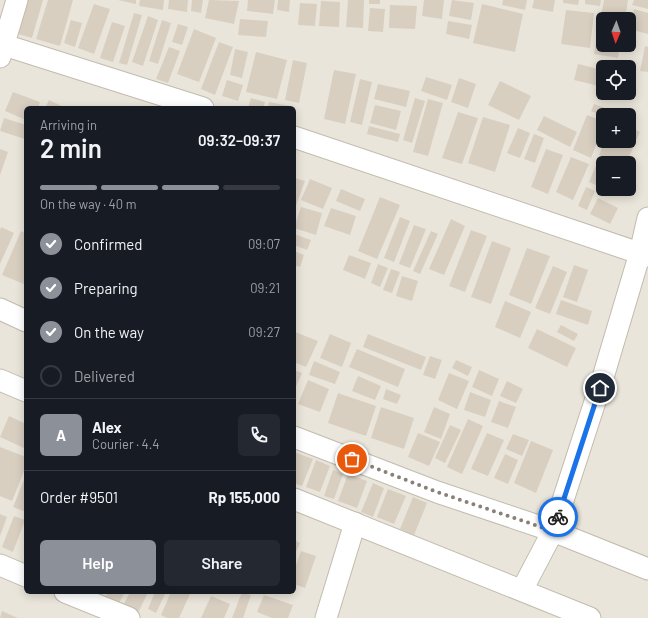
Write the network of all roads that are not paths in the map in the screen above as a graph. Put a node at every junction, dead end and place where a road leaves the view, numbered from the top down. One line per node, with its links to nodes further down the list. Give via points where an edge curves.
1 (17, 0): 2 (street)
2 (2, 51): 3 (street)
3 (196, 106)
4 (296, 138): 6 (street)
5 (648, 218): 6 (street)
6 (644, 254): 14 (street)
7 (0, 309): 8 (street)
8 (24, 320)
9 (0, 380): 10 (street)
10 (24, 390)
11 (296, 438): 14 (street, via 437,492)
12 (296, 499): 13 (street)
13 (355, 523): 18 (street); 21 (street)
14 (553, 531): 16 (street); 18 (street)
15 (0, 565): 17 (street)
16 (648, 569)
17 (24, 575)
18 (522, 590): 22 (street)
19 (70, 594): 20 (street)
20 (129, 618)
21 (326, 618)
22 (590, 618)

